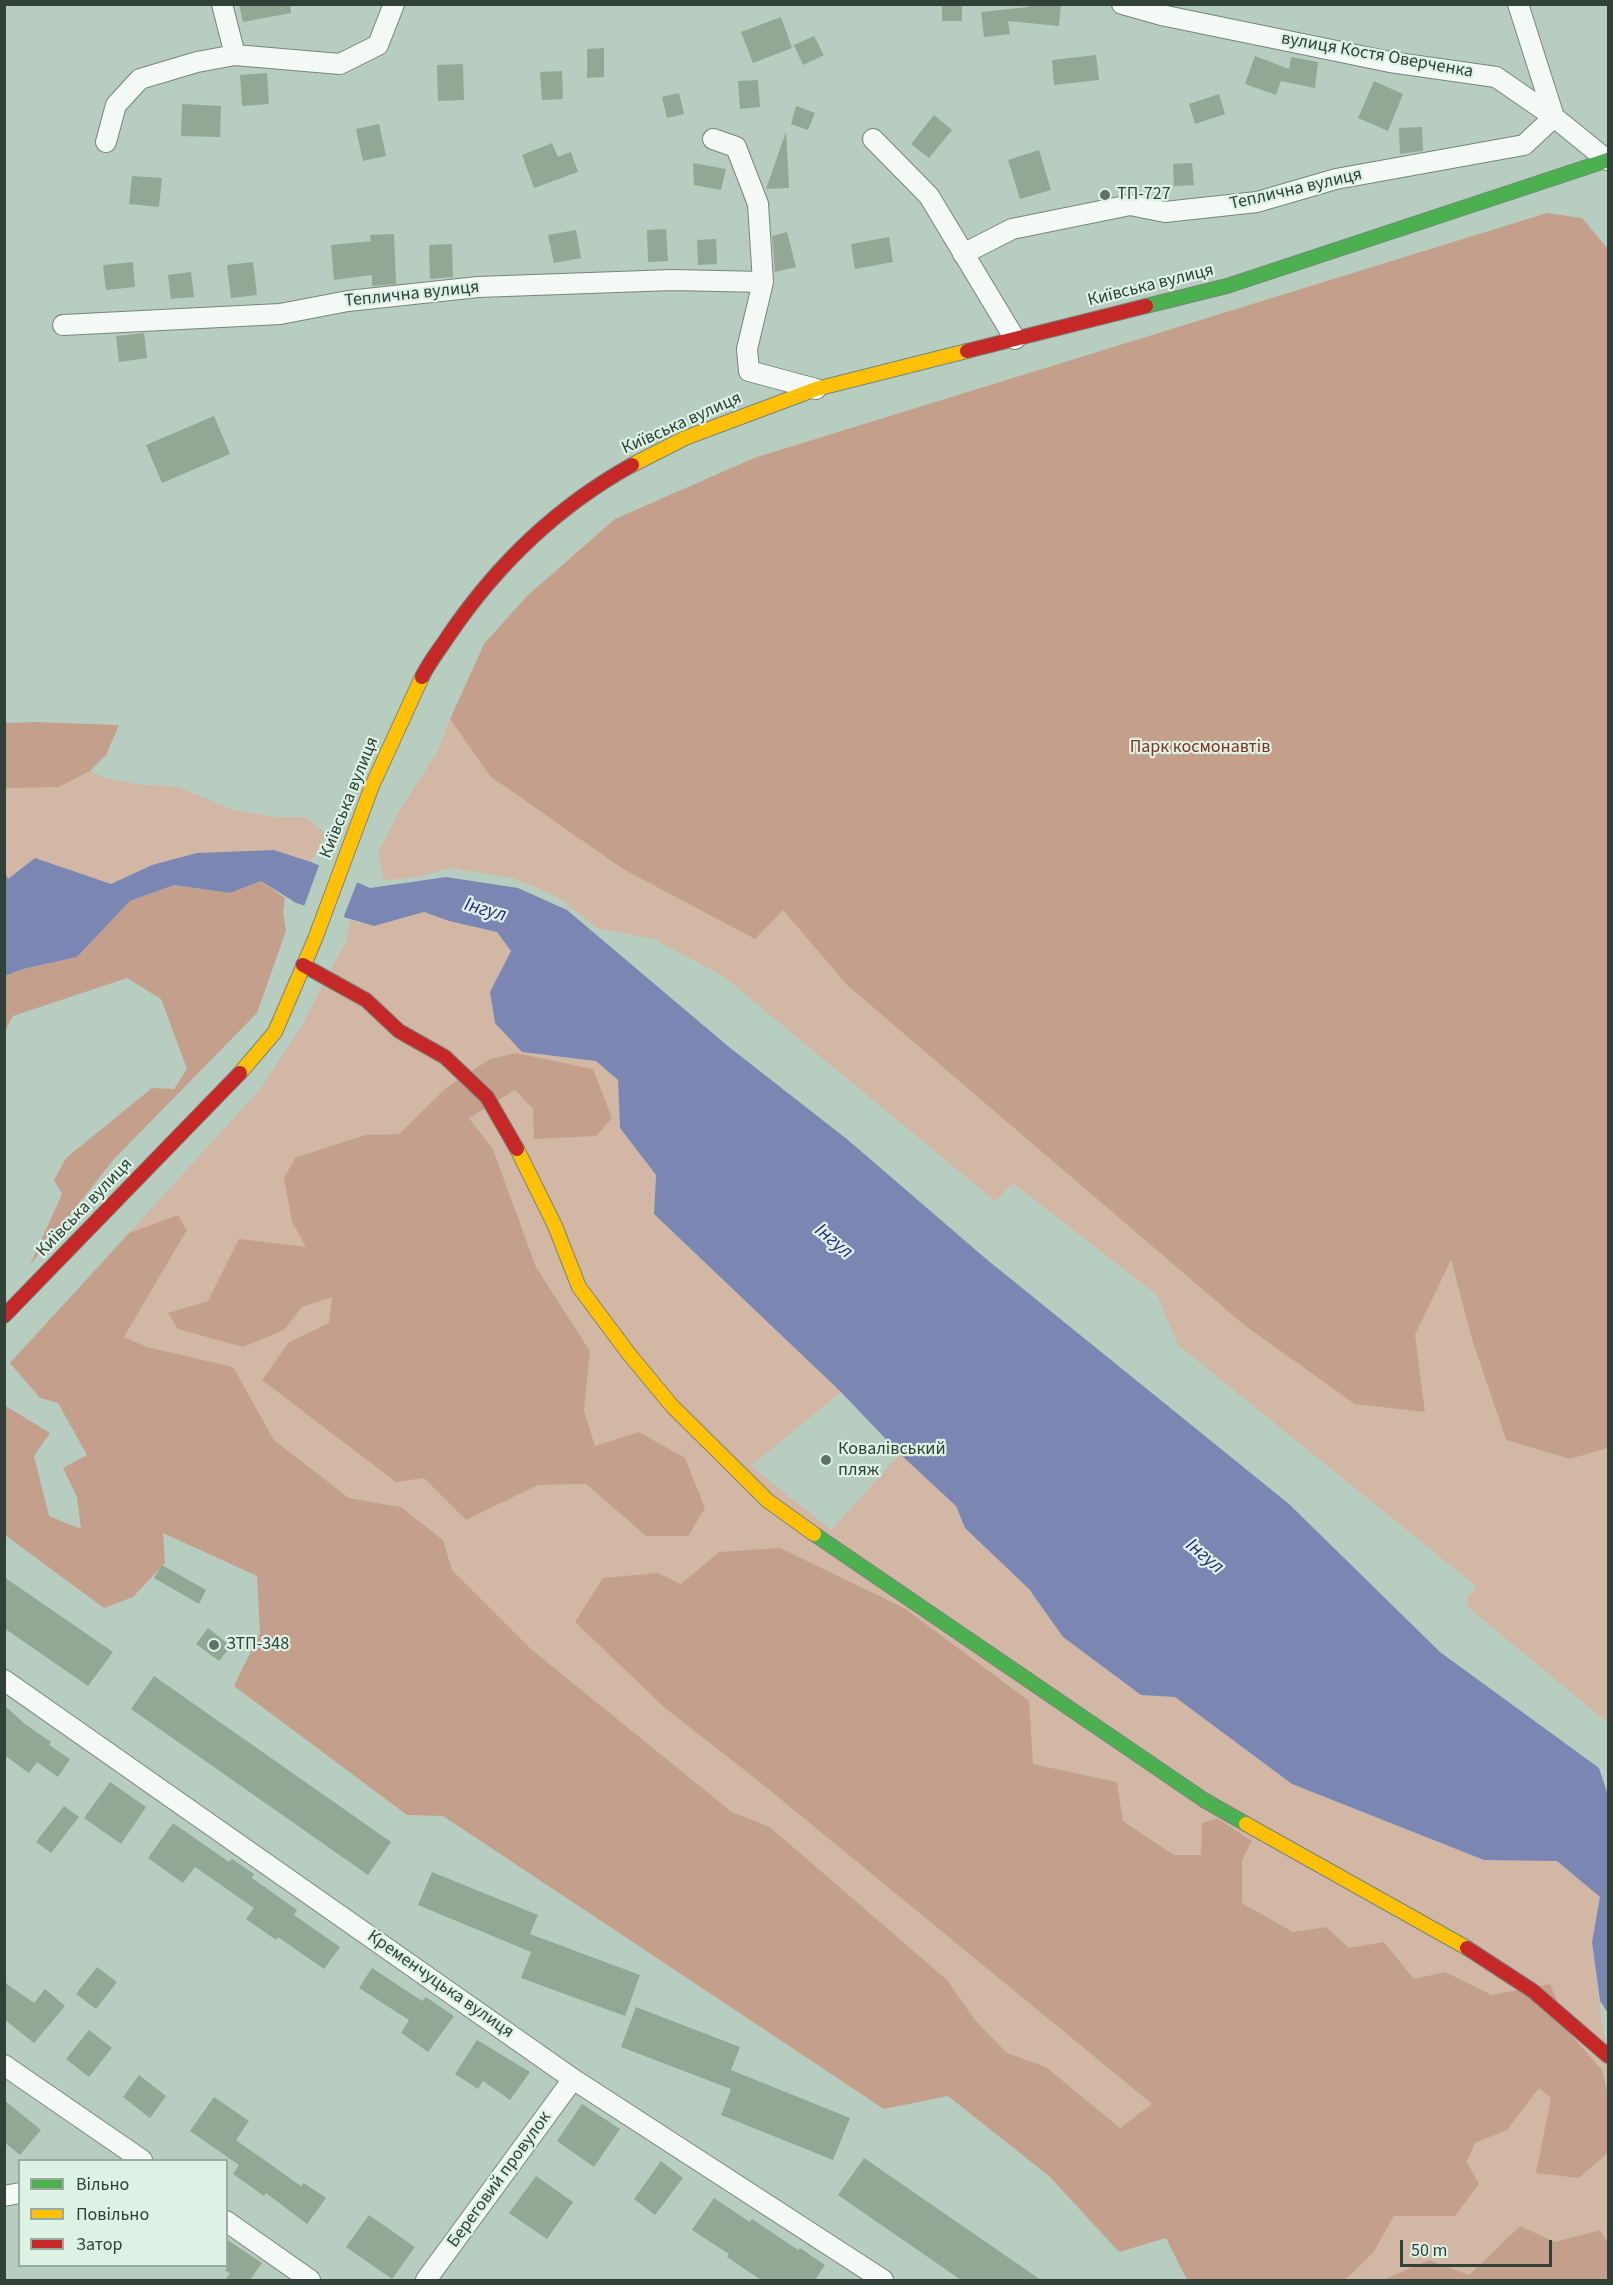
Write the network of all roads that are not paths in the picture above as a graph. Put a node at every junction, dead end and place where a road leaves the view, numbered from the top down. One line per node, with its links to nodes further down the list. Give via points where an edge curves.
1 (222, 4): 5 (street)
2 (394, 4): 5 (street, via 378,45 340,64)
3 (1122, 4): 6 (street, вулиця Костя Оверченка, via 1390,62 1496,77)
4 (1518, 4): 6 (street)
5 (235, 55): 9 (street, via 140,79 116,105)
6 (1554, 117): 10 (street, вулиця Костя Оверченка); 11 (street, Теплична вулиця, via 1524,145 1336,179 1257,202 1165,212 1130,205 1012,229)
7 (713, 140): 12 (street, via 736,147 758,204)
8 (873, 140): 11 (street, via 929,196)
9 (106, 142)
10 (1608, 160): 14 (street, Київська вулиця, via 1227,286)
11 (963, 254): 14 (street)
12 (762, 282): 13 (street, Теплична вулиця, via 673,280 478,286 348,301 280,314); 15 (street, via 747,349 749,371)
13 (63, 325)
14 (1015, 339): 15 (street, Київська вулиця)
15 (816, 389): 16 (street, Київська вулиця, via 685,438 629,466 570,506 514,554 466,611 425,671 358,820)
16 (303, 965): 17 (street, Київська вулиця, via 274,1032 248,1065); 19 (street, via 366,1000 399,1031 445,1058 487,1097 555,1226 579,1287 672,1406 768,1501 1204,1800 1450,1937 1533,1991)
17 (4, 1316)
18 (4, 1680): 21 (street, Кременчуцька вулиця)
19 (1608, 2056)
20 (4, 2065): 22 (street)
21 (573, 2079): 25 (street, Береговий провулок); 26 (street, Кременчуцька вулиця)
22 (141, 2159)
23 (228, 2222): 24 (street)
24 (310, 2280)
25 (426, 2280)
26 (883, 2280)

